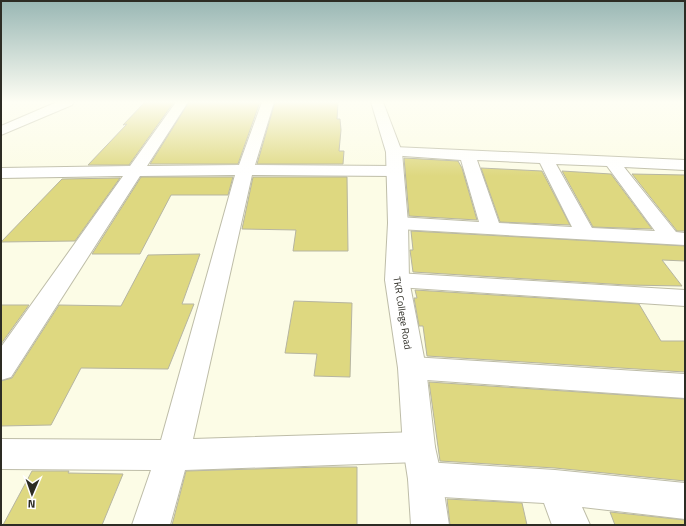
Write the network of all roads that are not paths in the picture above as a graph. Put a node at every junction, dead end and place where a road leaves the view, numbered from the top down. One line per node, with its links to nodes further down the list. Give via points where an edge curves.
1 (11, 127): 5 (street)
2 (165, 127): 12 (street)
3 (260, 127): 11 (street)
4 (384, 127): 8 (street, TKR College Road)
5 (1, 131)
6 (467, 155): 7 (street); 8 (street); 15 (street)
7 (545, 158): 9 (street); 16 (street)
8 (394, 161): 11 (street); 14 (street, TKR College Road)
9 (611, 161): 10 (street); 17 (street)
10 (684, 165)
11 (245, 170): 12 (street); 24 (street)
12 (135, 171): 13 (street); 21 (street)
13 (1, 173)
14 (398, 223): 15 (street); 18 (street, TKR College Road)
15 (490, 228): 16 (street)
16 (585, 233): 17 (street)
17 (678, 238)
18 (396, 280): 19 (street); 20 (street, TKR College Road)
19 (681, 303)
20 (412, 368): 22 (street); 25 (street, TKR College Road)
21 (1, 369)
22 (685, 386)
23 (1, 454): 24 (street)
24 (173, 455): 25 (street); 28 (street)
25 (422, 463): 26 (street); 29 (street, TKR College Road)
26 (555, 487): 27 (street); 30 (street)
27 (685, 501)
28 (151, 525)
29 (430, 525)
30 (571, 525)

